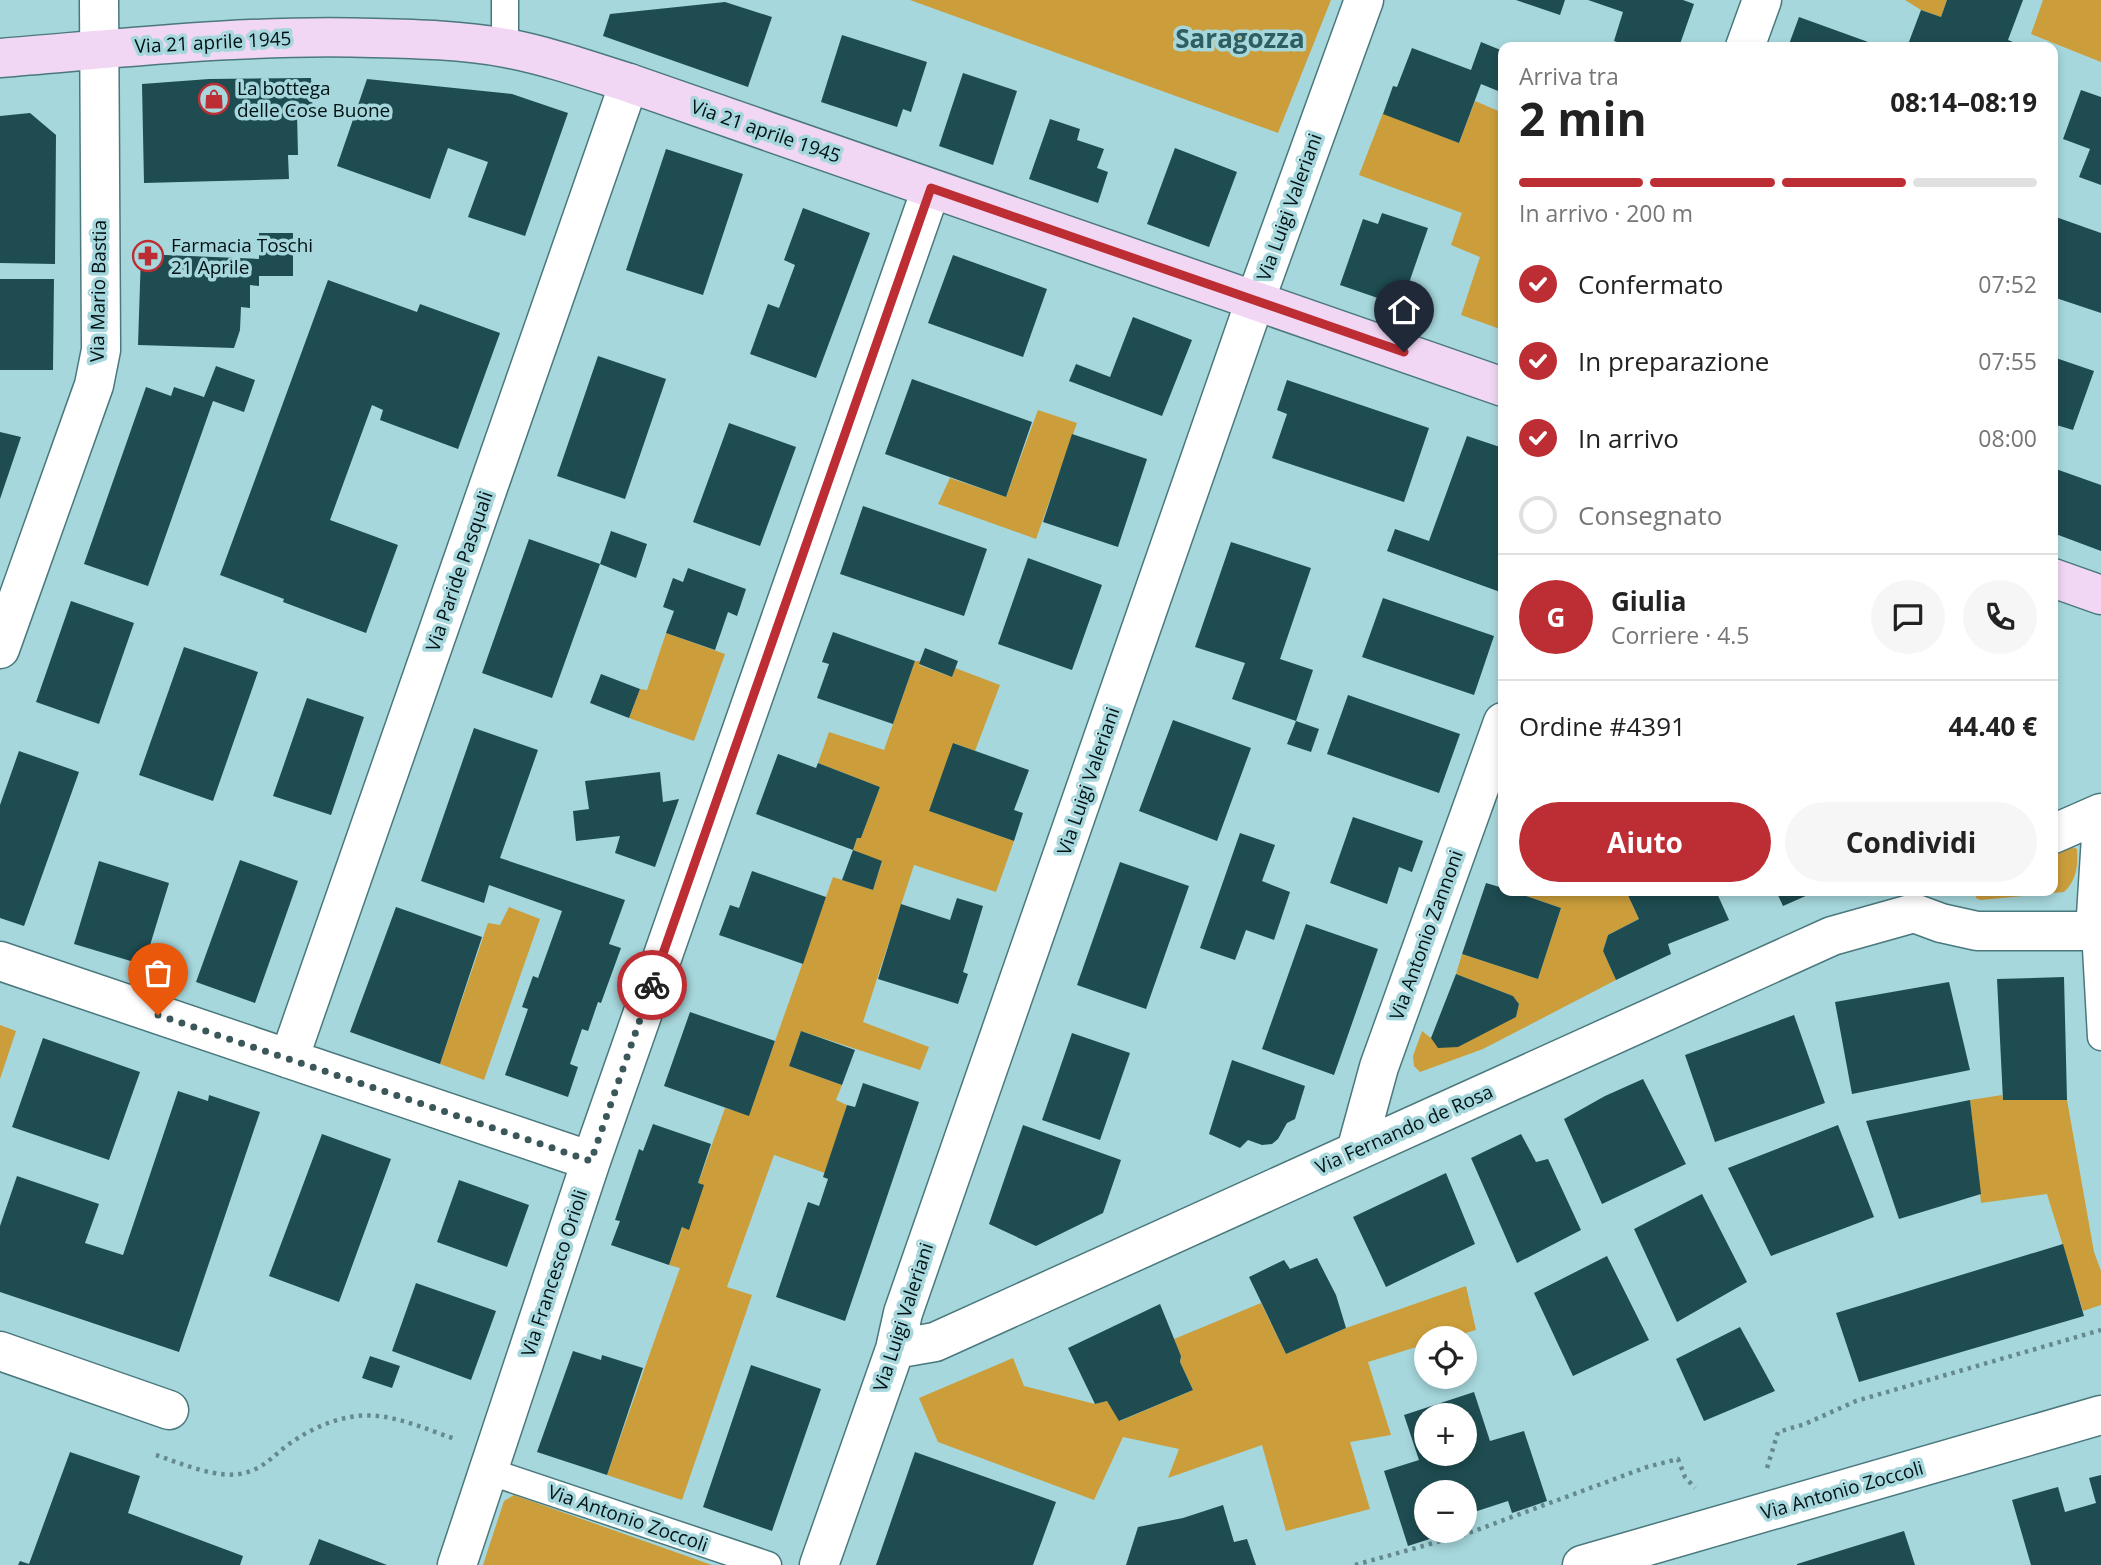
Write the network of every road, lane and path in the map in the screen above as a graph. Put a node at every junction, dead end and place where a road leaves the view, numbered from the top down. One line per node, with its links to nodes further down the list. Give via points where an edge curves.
1 (99, 0): 7 (street, Via Mario Bastia)
2 (505, 0): 6 (lane)
3 (1364, 0): 11 (street, Via Luigi Valeriani)
4 (1762, 0): 5 (street)
5 (1747, 42)
6 (505, 48): 7 (street, Via 21 aprile 1945, via 421,39 332,37 212,40); 9 (street, Via 21 aprile 1945)
7 (99, 50): 8 (street, Via 21 aprile 1945); 15 (street, Via Mario Bastia, via 101,350 94,385)
8 (0, 58)
9 (629, 83): 10 (street, Via 21 aprile 1945); 24 (street, Via Paride Pasquali)
10 (931, 188): 11 (street, Via 21 aprile 1945); 26 (street, Via Francesco Orioli)
11 (1255, 301): 12 (street, Via 21 aprile 1945); 28 (street, Via Luigi Valeriani, via 903,1313)
12 (1498, 385)
13 (2058, 580): 14 (street)
14 (2101, 595)
15 (0, 649)
16 (1498, 736): 25 (street, Via Antonio Zannoni, via 1379,1067)
17 (2101, 813): 18 (street)
18 (2058, 832)
19 (2101, 837): 21 (street)
20 (1926, 902): 21 (street, Via Fernando de Rosa, via 1941,923 1977,932); 25 (street, Via Fernando de Rosa, via 1832,936)
21 (2095, 932): 23 (lane)
22 (0, 961): 24 (street)
23 (2101, 1037)
24 (289, 1059): 26 (street)
25 (1356, 1151): 28 (street, Via Fernando de Rosa, via 934,1342)
26 (591, 1161): 34 (street, Via Francesco Orioli)
27 (2101, 1330): 35 (path, via 1856,1401 1778,1432)
28 (895, 1349): 39 (street, Via Luigi Valeriani)
29 (0, 1350): 30 (street)
30 (169, 1410)
31 (2101, 1415): 41 (street, Via Antonio Zoccoli)
32 (461, 1441): 33 (path, via 396,1419 360,1415 314,1429 267,1463 243,1474 218,1473)
33 (156, 1455)
34 (488, 1471): 37 (street, Via Francesco Orioli); 38 (lane, Via Antonio Zoccoli)
35 (1766, 1471)
36 (1703, 1496): 40 (path, via 1685,1477 1678,1459 1466,1534)
37 (457, 1565)
38 (768, 1565)
39 (819, 1565)
40 (1355, 1565)
41 (1583, 1565)

